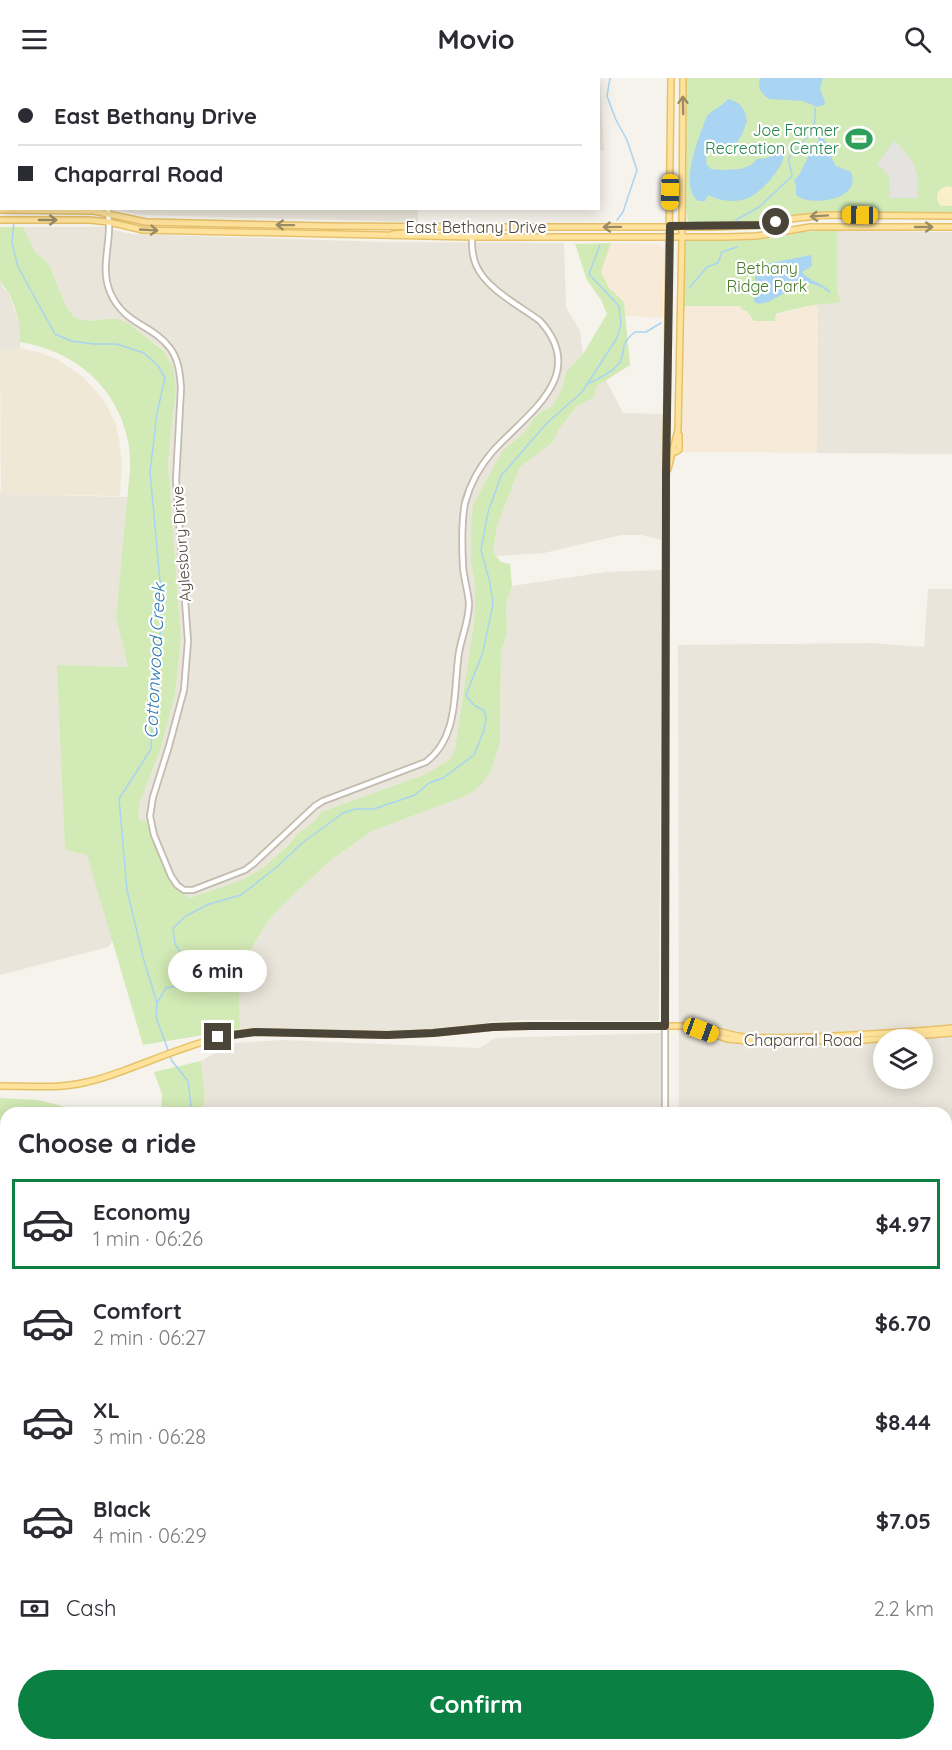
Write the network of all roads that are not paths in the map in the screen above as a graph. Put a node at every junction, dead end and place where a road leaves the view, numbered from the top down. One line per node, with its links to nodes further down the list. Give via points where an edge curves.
1 (671, 78): 4 (main road)
2 (683, 78): 3 (main road, one-way to 2)
3 (683, 131): 4 (main road); 14 (main road)
4 (671, 132): 13 (main road)
5 (0, 210): 6 (main road, East Bethany Drive)
6 (108, 211): 10 (street, Aylesbury Drive); 11 (main road, East Bethany Drive, via 146,222)
7 (897, 216): 8 (main road, East Bethany Drive); 14 (main road, East Bethany Drive, one-way to 14, via 826,215 763,225); 17 (main road)
8 (952, 216)
9 (0, 220): 10 (main road, East Bethany Drive, one-way to 10)
10 (109, 222): 19 (main road, East Bethany Drive, one-way to 19, via 143,230); 22 (street, Aylesbury Drive, via 105,268 110,291 127,316 171,349 180,373 176,480 187,664 181,702 150,816 171,876 184,890 193,890 253,864 323,801 426,762 449,732 469,606 463,567 464,511 470,489 492,453 549,393 559,363 556,343 546,327 480,273)
11 (216, 223): 12 (main road, East Bethany Drive, one-way to 11); 19 (main road)
12 (329, 226): 15 (main road, East Bethany Drive); 20 (main road)
13 (670, 226): 14 (main road, East Bethany Drive); 16 (main road, East Bethany Drive, one-way to 16); 23 (main road)
14 (682, 226): 24 (main road)
15 (423, 227): 16 (main road, East Bethany Drive); 21 (main road, via 418,232)
16 (472, 227): 22 (street)
17 (896, 227): 18 (main road, East Bethany Drive, one-way to 18); 24 (main road, East Bethany Drive, via 810,227 757,236)
18 (952, 227)
19 (216, 233): 20 (main road, East Bethany Drive)
20 (329, 235): 21 (main road, East Bethany Drive)
21 (382, 236): 22 (main road, East Bethany Drive)
22 (472, 237): 23 (main road, East Bethany Drive)
23 (670, 237): 24 (main road, East Bethany Drive); 25 (main road)
24 (682, 237): 26 (main road)
25 (668, 341): 26 (main road); 27 (main road)
26 (679, 341): 28 (main road, via 678,430)
27 (666, 416): 28 (main road); 29 (main road)
28 (673, 451): 29 (main road)
29 (666, 476): 30 (main road)
30 (665, 1026): 31 (main road, Chaparral Road); 34 (main road, Chaparral Road, via 493,1027 387,1035 255,1032 222,1036 74,1085); 35 (street)
31 (691, 1026): 32 (main road, Chaparral Road, via 772,1037); 33 (main road, Chaparral Road, via 727,1039 760,1042)
32 (952, 1028)
33 (952, 1033)
34 (0, 1086)
35 (665, 1107)

